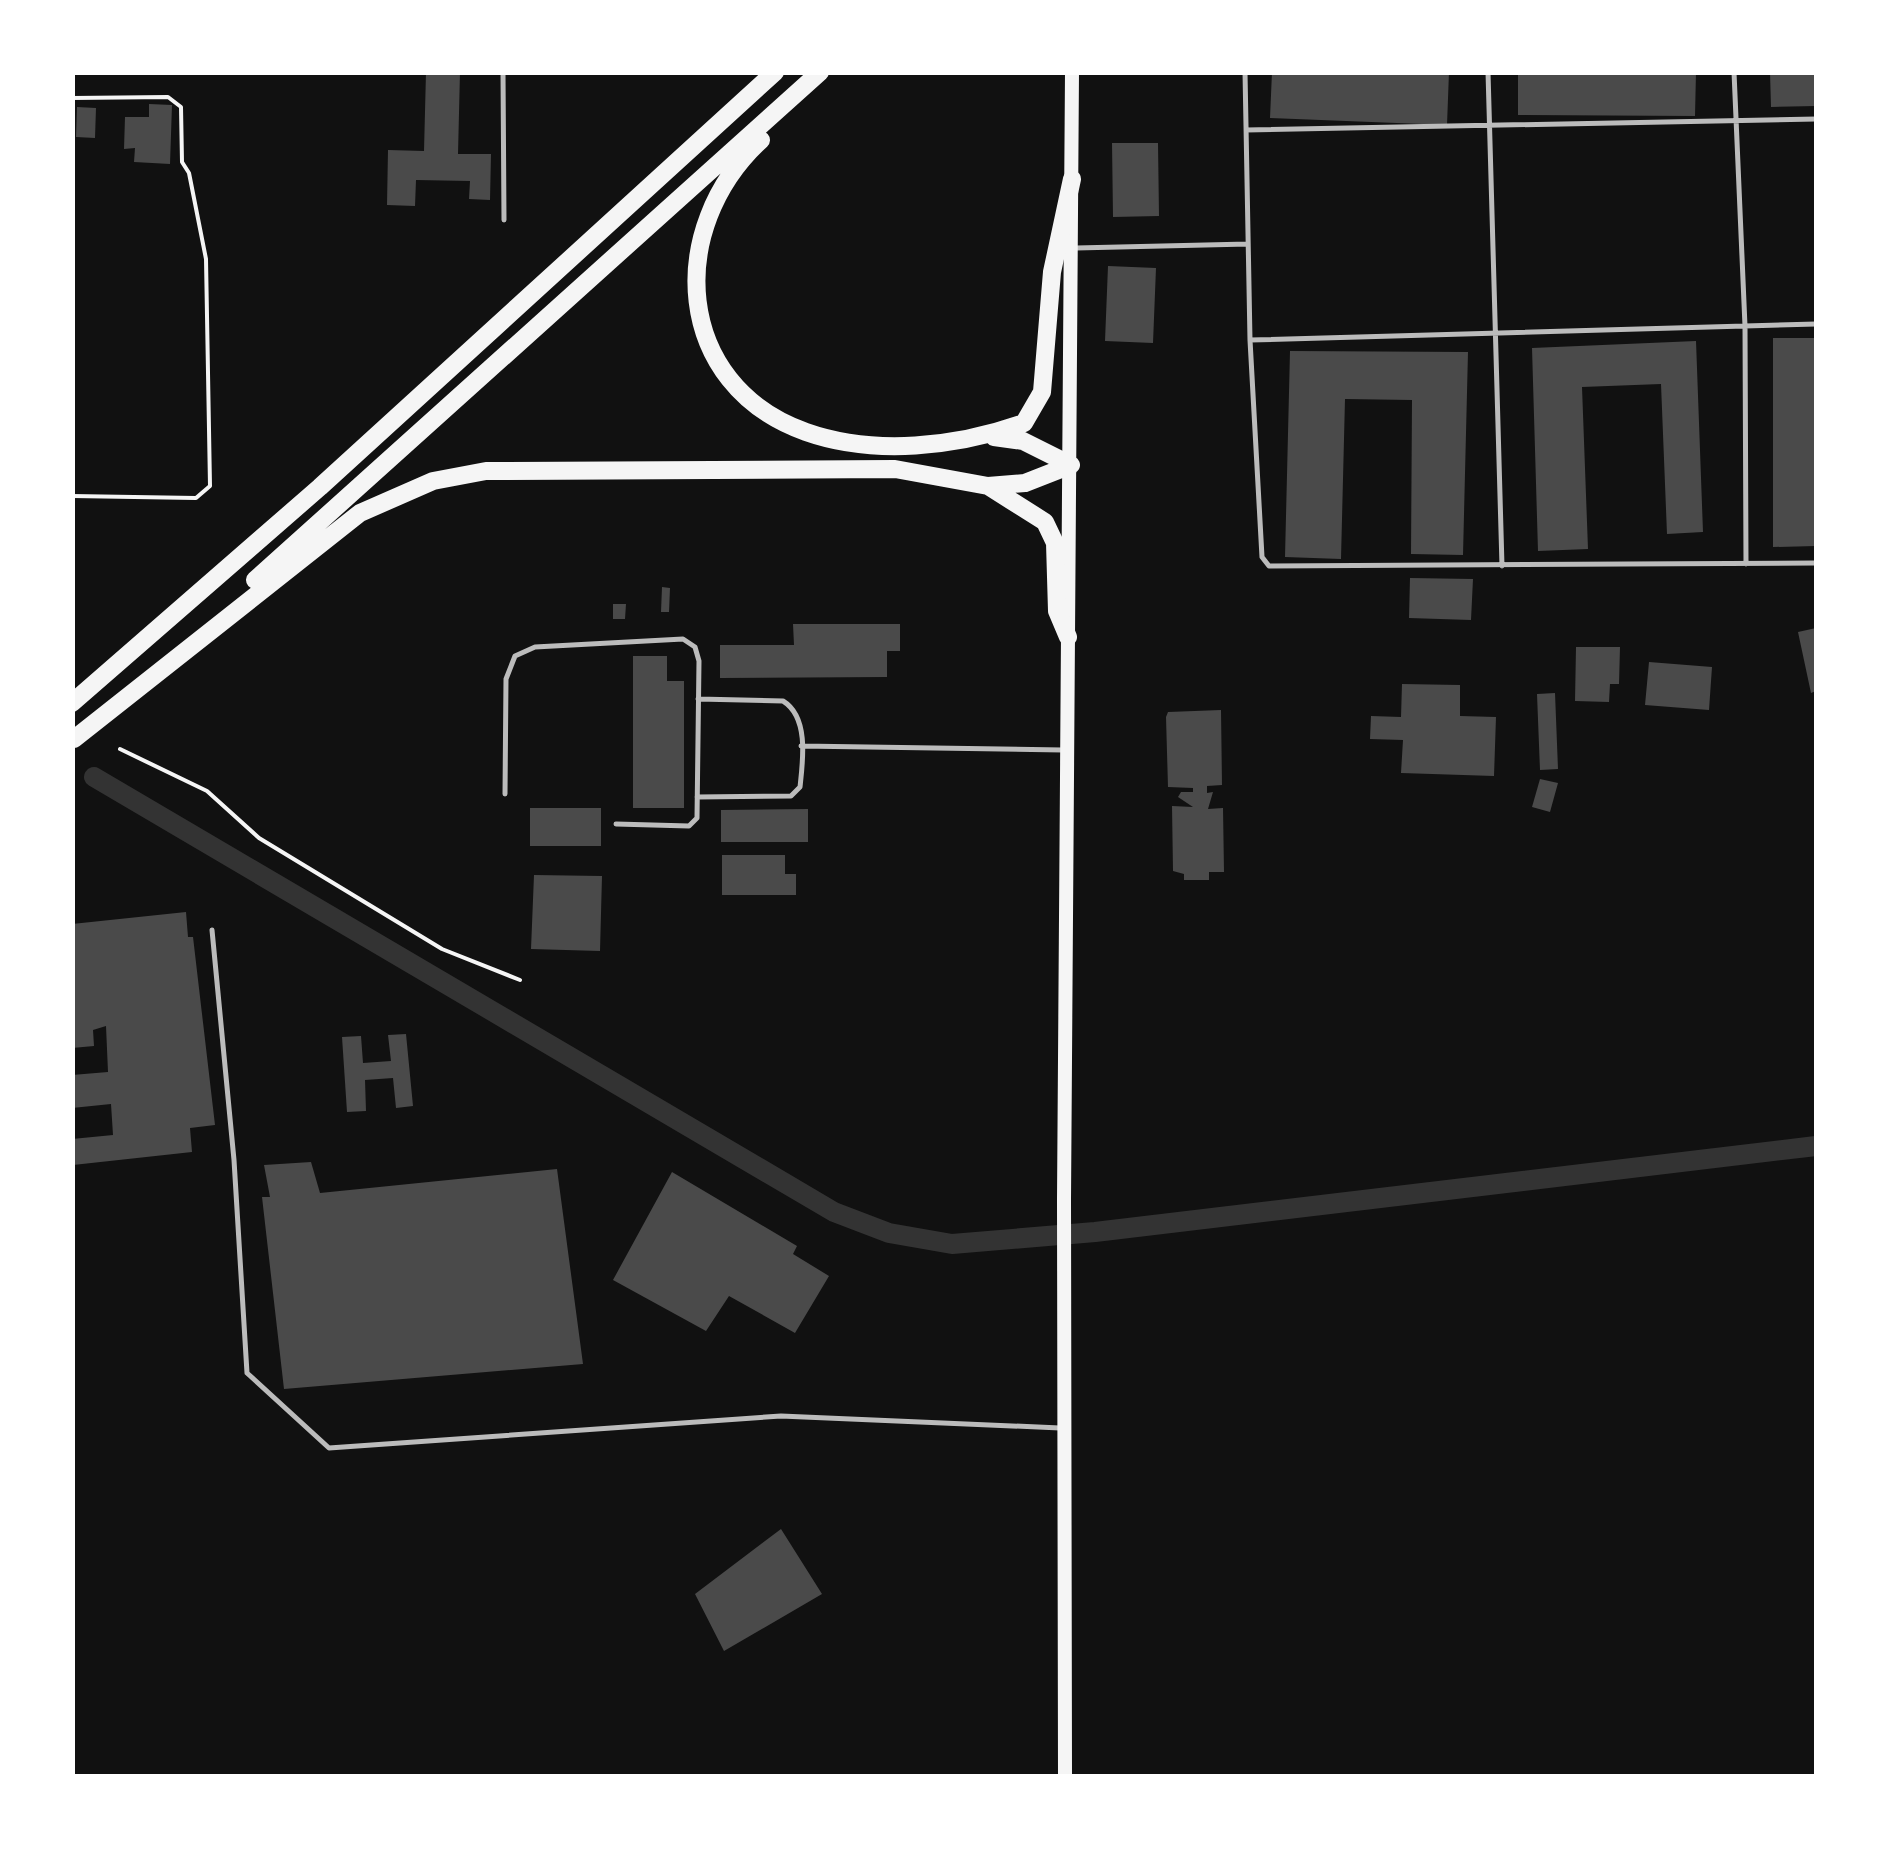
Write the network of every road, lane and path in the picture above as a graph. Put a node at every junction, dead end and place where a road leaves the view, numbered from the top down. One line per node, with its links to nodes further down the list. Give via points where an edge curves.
1 (503, 72): 16 (lane)
2 (820, 72): 10 (highway)
3 (832, 72): 10 (highway)
4 (1072, 72): 15 (main road)
5 (1245, 72): 14 (lane)
6 (1488, 72): 13 (lane)
7 (1734, 72): 12 (lane)
8 (768, 78): 32 (highway, via 320,487)
9 (72, 98): 26 (path, via 168,97 180,107 182,162 206,260 210,486 196,498)
10 (784, 111): 23 (highway, via 726,179 697,248 698,316 718,359 746,396 773,416 841,442 895,446); 33 (highway)
11 (1816, 120): 12 (lane)
12 (1736, 121): 13 (lane); 20 (lane)
13 (1489, 126): 14 (lane); 21 (lane)
14 (1246, 130): 17 (lane)
15 (1072, 179): 18 (main road); 23 (highway, via 1052,272 1042,392 1024,424)
16 (504, 220)
17 (1248, 244): 18 (lane); 22 (lane)
18 (1072, 248): 24 (main road)
19 (1816, 324): 20 (lane)
20 (1745, 326): 21 (lane); 28 (lane)
21 (1495, 333): 22 (lane); 29 (lane)
22 (1250, 340): 29 (lane, via 1262,558 1268,566)
23 (989, 436): 24 (highway, via 1023,441)
24 (1071, 465): 25 (highway, via 1025,482); 30 (main road)
25 (988, 486): 30 (highway, via 1045,522 1055,543 1058,611); 33 (highway, via 894,469 486,470 433,481 349,521)
26 (72, 496)
27 (1816, 563): 28 (lane)
28 (1746, 564): 29 (lane)
29 (1502, 566)
30 (1068, 637): 36 (main road)
31 (698, 699): 34 (lane, via 784,701 800,720); 37 (lane, via 699,661 683,639 524,650 506,679); 38 (lane)
32 (72, 702)
33 (73, 740)
34 (801, 746): 36 (lane); 38 (lane, via 800,787 791,796)
35 (120, 748): 41 (path, via 206,791 260,838 442,950)
36 (1068, 750): 42 (main road)
37 (505, 794)
38 (697, 797): 39 (lane, via 689,826)
39 (616, 824)
40 (212, 930): 42 (lane, via 248,1373 329,1448 781,1416)
41 (520, 980)
42 (1065, 1428): 43 (main road)
43 (1065, 1776)

